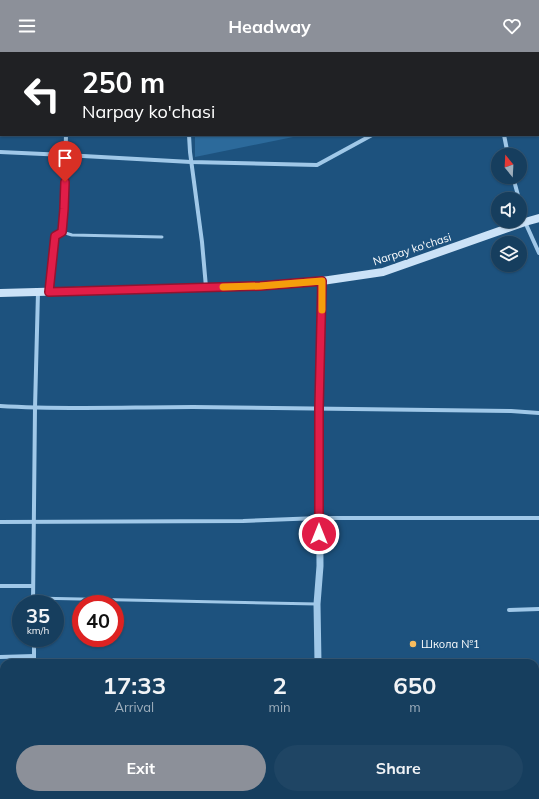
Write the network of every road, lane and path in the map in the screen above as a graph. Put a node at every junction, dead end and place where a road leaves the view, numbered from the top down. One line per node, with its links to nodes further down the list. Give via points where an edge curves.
1 (66, 136): 7 (street)
2 (190, 136): 8 (street)
3 (370, 136): 8 (street, via 317,165)
4 (504, 136): 5 (street)
5 (507, 148)
6 (0, 152): 7 (street)
7 (65, 155): 8 (street); 13 (street)
8 (192, 162): 17 (street)
9 (539, 218): 10 (main road, Narpay ko'chasi)
10 (527, 221)
11 (527, 226): 15 (street)
12 (508, 228): 16 (main road, Narpay ko'chasi, via 383,272)
13 (62, 232): 14 (lane, via 72,235); 19 (street, via 55,236)
14 (162, 237)
15 (539, 253)
16 (322, 281): 17 (main road, Narpay ko'chasi); 23 (street)
17 (206, 287): 19 (main road, Narpay ko'chasi)
18 (38, 292): 19 (main road, Narpay ko'chasi); 20 (main road, Narpay ko'chasi); 22 (street)
19 (49, 292)
20 (0, 293)
21 (0, 406): 22 (street)
22 (35, 408): 23 (street); 28 (street)
23 (319, 408): 24 (street); 25 (street)
24 (539, 413)
25 (319, 518): 26 (street); 28 (street); 33 (street, via 320,566)
26 (539, 518)
27 (0, 522): 28 (street)
28 (34, 522): 30 (street)
29 (0, 586): 30 (street)
30 (33, 586): 31 (street)
31 (33, 595)
32 (64, 599): 33 (lane)
33 (317, 604): 39 (street)
34 (539, 608): 35 (street)
35 (509, 610)
36 (34, 647): 37 (street)
37 (34, 656): 38 (street)
38 (0, 657)
39 (318, 659)

